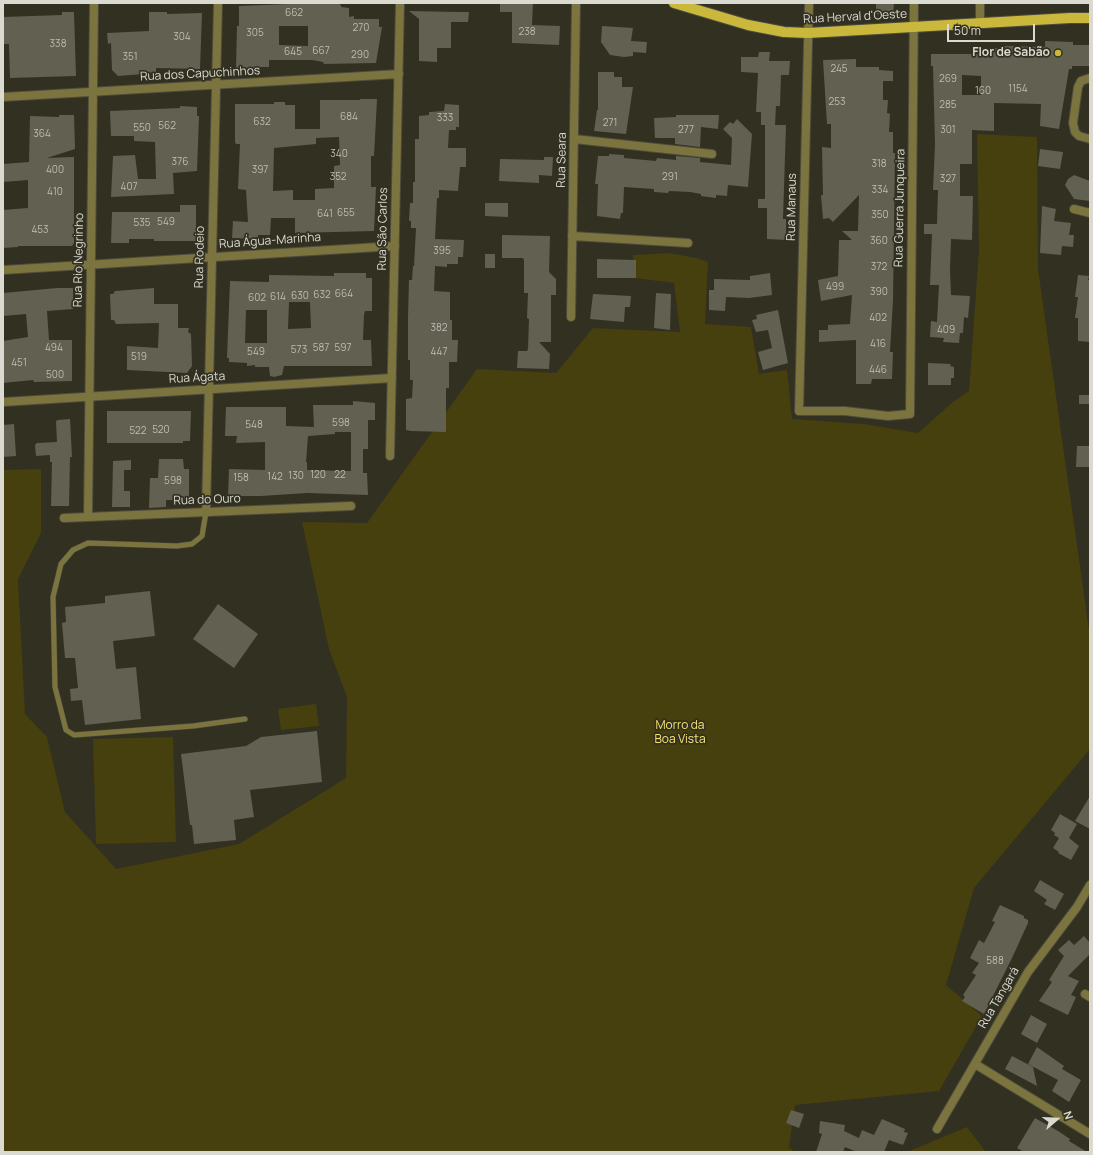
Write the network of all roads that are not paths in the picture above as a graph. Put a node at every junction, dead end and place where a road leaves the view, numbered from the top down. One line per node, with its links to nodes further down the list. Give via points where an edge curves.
1 (94, 3): 16 (street, Rua Rio Negrinho)
2 (218, 3): 15 (street, Rua Rodeio)
3 (400, 3): 13 (street, Rua São Carlos)
4 (576, 3): 18 (street, Rua Seara)
5 (674, 3): 12 (main road, Rua Herval d'Oeste, via 748,25 784,32)
6 (809, 3): 12 (street, Rua Manaus)
7 (914, 3): 11 (street, Rua Guerra Junqueira)
8 (980, 3): 10 (street)
9 (1090, 18): 10 (main road, Rua Herval d'Oeste)
10 (980, 23): 11 (main road, Rua Herval d'Oeste)
11 (914, 27): 12 (main road, Rua Herval d'Oeste); 34 (street, Rua Guerra Junqueira, via 910,414 888,416 845,411)
12 (808, 33): 34 (street, Rua Manaus)
13 (399, 74): 15 (street, Rua dos Capuchinhos); 25 (street, Rua São Carlos)
14 (1090, 78): 19 (street, via 1081,81 1078,87 1073,123 1079,136)
15 (216, 85): 16 (street, Rua dos Capuchinhos); 26 (street, Rua Rodeio)
16 (93, 92): 17 (street, Rua dos Capuchinhos); 27 (street, Rua Rio Negrinho)
17 (3, 97)
18 (574, 139): 20 (street); 23 (street, Rua Seara)
19 (1090, 139)
20 (712, 154)
21 (1074, 209): 22 (street)
22 (1090, 213)
23 (572, 236): 24 (street); 29 (street, Rua Seara)
24 (688, 243)
25 (395, 246): 26 (street, Rua Água-Marinha); 30 (street, Rua São Carlos)
26 (212, 257): 27 (street, Rua Água-Marinha); 31 (street, Rua Rodeio)
27 (91, 264): 28 (street, Rua Água-Marinha); 32 (street, Rua Rio Negrinho)
28 (3, 270)
29 (571, 317)
30 (392, 378): 31 (street, Rua Ágata); 35 (street, Rua São Carlos)
31 (209, 389): 32 (street, Rua Ágata); 37 (street, Rua Rodeio)
32 (89, 397): 33 (street, Rua Ágata); 38 (street, Rua Rio Negrinho)
33 (3, 402)
34 (799, 411)
35 (390, 456)
36 (351, 506): 37 (street, Rua do Ouro)
37 (206, 512): 38 (street, Rua do Ouro); 40 (lane, via 202,536 192,544 178,546 88,543 73,550 61,564 53,597 55,687 66,730 74,735)
38 (88, 517): 39 (street, Rua do Ouro)
39 (64, 518)
40 (245, 720)
41 (1090, 885): 42 (street, Rua Tangará, via 1077,907 1028,972)
42 (975, 1064): 43 (street, Rua Tangará); 44 (street)
43 (937, 1129)
44 (1090, 1134)

